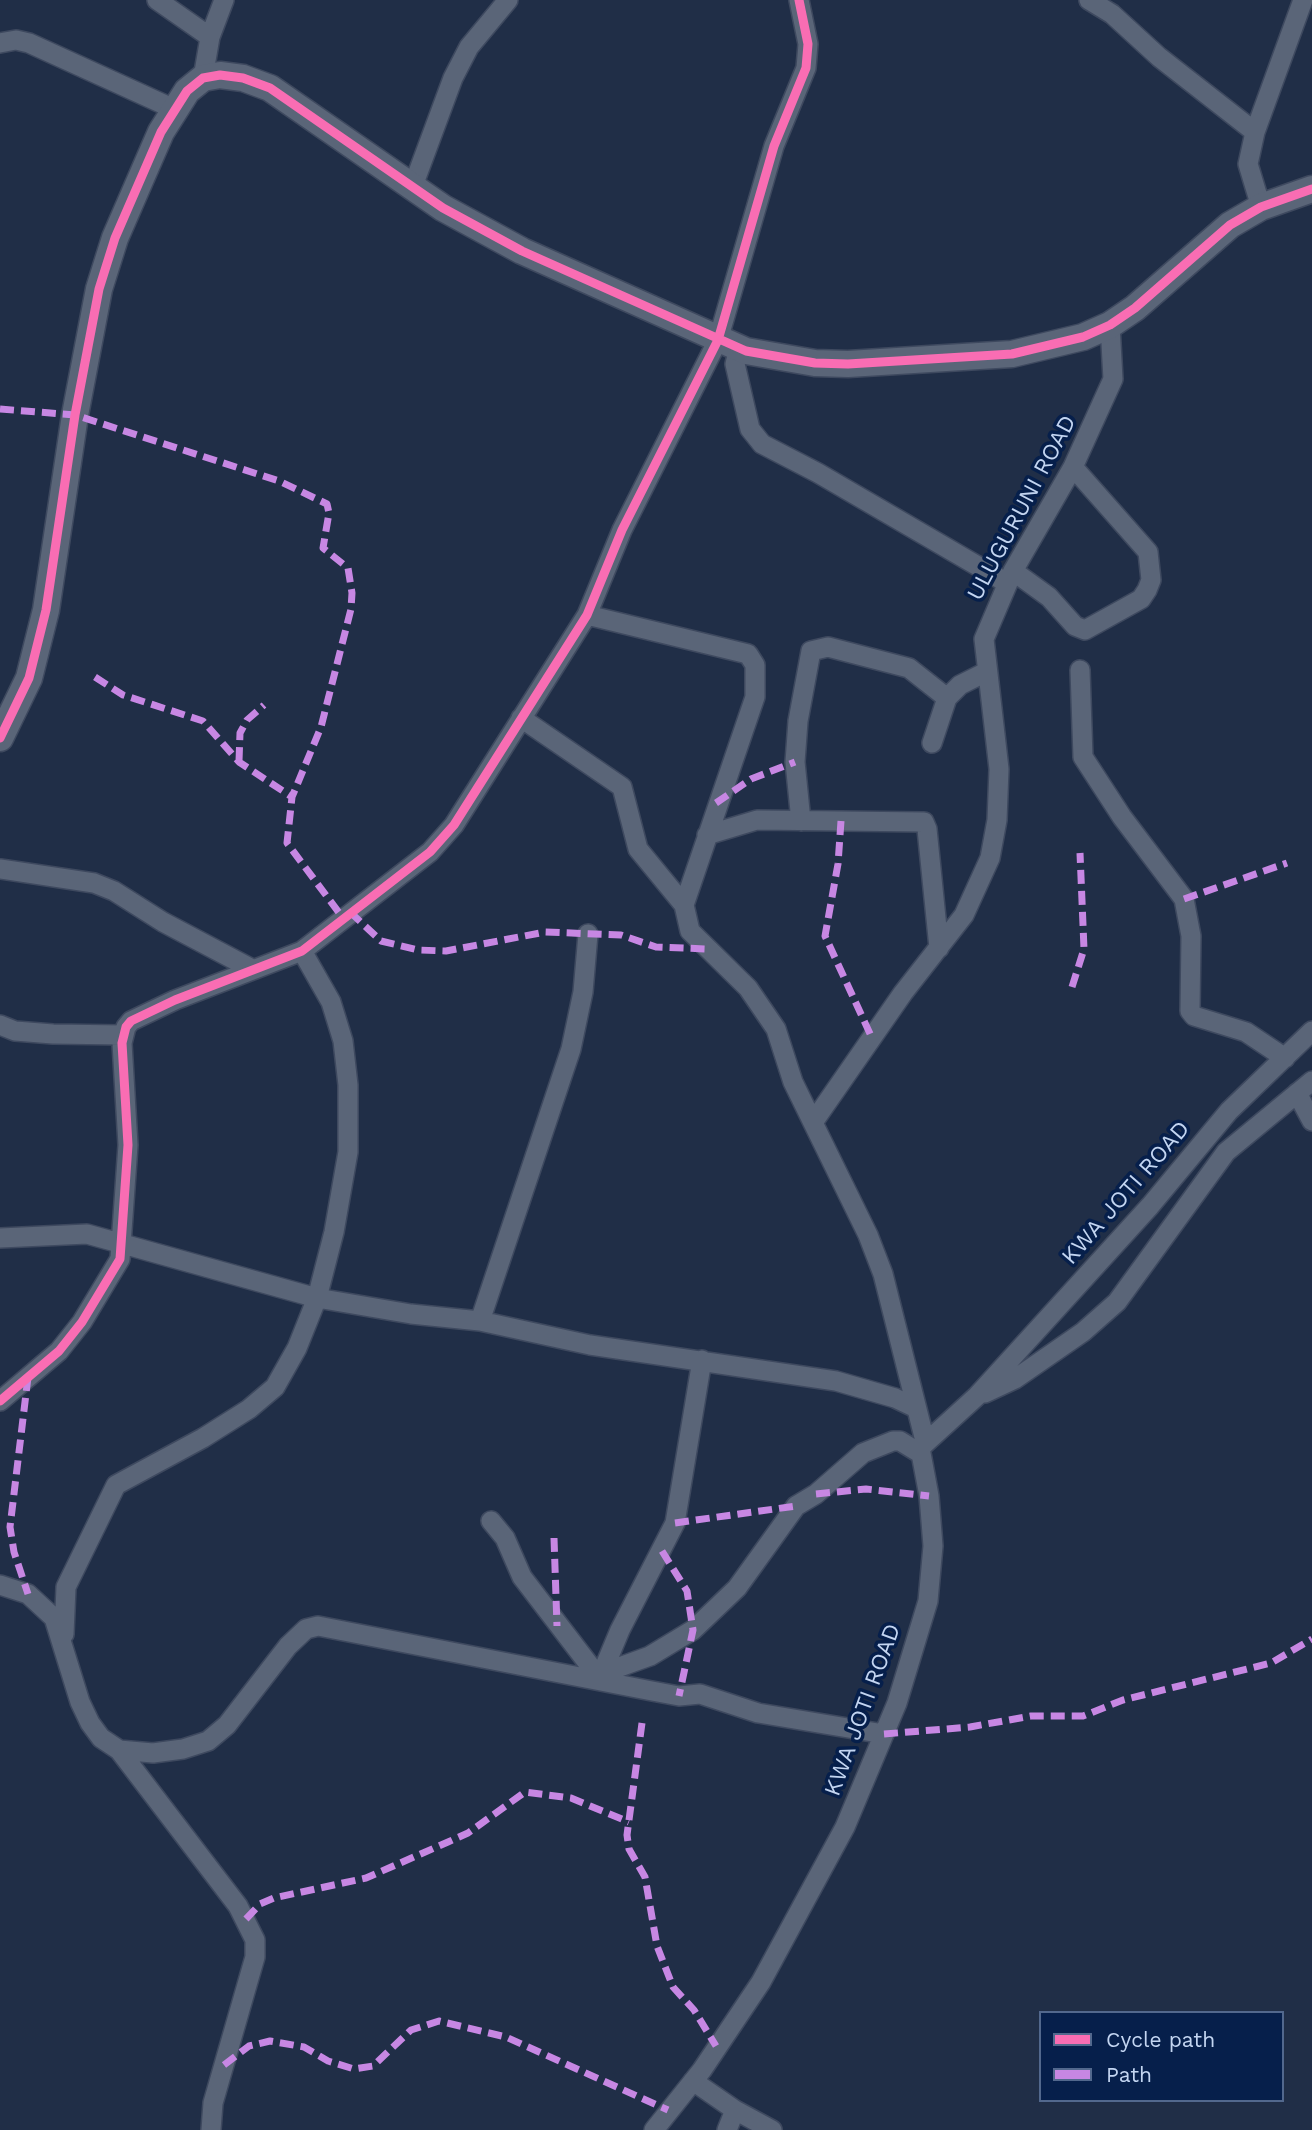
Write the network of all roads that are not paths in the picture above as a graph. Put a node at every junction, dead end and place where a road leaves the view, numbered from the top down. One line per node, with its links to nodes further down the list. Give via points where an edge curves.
1 (157, 0): 7 (street)
2 (224, 0): 7 (street)
3 (508, 0): 12 (street, via 469,47 453,78)
4 (799, 0): 16 (street, via 808,44 806,68 774,146)
5 (1089, 0): 11 (street)
6 (1303, 0): 11 (street)
7 (210, 37): 9 (street)
8 (0, 43): 10 (street, via 29,43)
9 (203, 78): 10 (street); 12 (street, via 243,78 270,89)
10 (174, 109): 24 (street, via 131,199 99,289 47,610 29,678)
11 (1255, 132): 14 (street, via 1248,164)
12 (413, 186): 16 (street, via 479,230)
13 (1312, 189): 14 (street)
14 (1261, 207): 15 (street, via 1230,225)
15 (1110, 325): 16 (street, via 1045,348 971,356 815,363); 17 (street, ULUGURUNI ROAD, via 1113,379)
16 (729, 344): 18 (street, via 750,429 761,444); 19 (street, via 622,530)
17 (1073, 467): 18 (street, ULUGURUNI ROAD); 18 (street, via 1148,552 1151,580 1147,590 1141,599 1085,630 1075,626 1049,597)
18 (1010, 577): 21 (street, ULUGURUNI ROAD, via 984,639)
19 (587, 615): 23 (street); 27 (street, via 748,654 755,665 755,697)
20 (1080, 670): 37 (street, via 1083,757 1184,899 1191,936 1190,1011 1246,1032)
21 (986, 672): 22 (street, via 960,685); 31 (street, ULUGURUNI ROAD, via 999,769 997,820 990,858 964,915)
22 (947, 698): 25 (street); 26 (street, via 909,668 828,647 811,651 795,762)
23 (521, 718): 29 (street, via 622,787 638,849); 32 (street, via 454,824 430,852)
24 (0, 738)
25 (932, 743)
26 (801, 821): 27 (street, via 757,820); 31 (street, via 924,822)
27 (707, 835): 29 (street)
28 (0, 869): 33 (street, via 94,883)
29 (684, 905): 39 (street, via 695,938 729,967 766,1012 793,1082)
30 (588, 934): 44 (street, via 583,992 571,1049)
31 (939, 948): 39 (street, ULUGURUNI ROAD)
32 (302, 951): 33 (street); 43 (street, via 331,1002 343,1041 348,1085 348,1152)
33 (252, 969): 36 (street, via 131,1021)
34 (0, 1025): 36 (street, via 28,1032)
35 (1312, 1031): 37 (street, KWA JOTI ROAD)
36 (123, 1035): 42 (street, via 128,1144)
37 (1285, 1058): 46 (street, KWA JOTI ROAD, via 1229,1111 1150,1206)
38 (1305, 1087): 40 (street); 46 (street, via 1226,1152 1117,1302 1015,1379)
39 (814, 1121): 48 (street, via 883,1274)
40 (1312, 1121)
41 (0, 1238): 42 (street, via 87,1234)
42 (123, 1243): 43 (street); 47 (street, via 114,1271 74,1332 59,1351)
43 (317, 1298): 44 (street); 52 (street, via 275,1387 203,1438 116,1485 66,1587)
44 (480, 1321): 45 (street, via 577,1343)
45 (702, 1360): 48 (street, via 836,1381); 53 (street, via 675,1523)
46 (977, 1396): 49 (street, KWA JOTI ROAD)
47 (0, 1401)
48 (916, 1408): 49 (street)
49 (922, 1447): 53 (street, via 893,1441 863,1453 796,1506 737,1588 693,1630 650,1656); 54 (street, KWA JOTI ROAD, via 933,1523 928,1601)
50 (491, 1521): 53 (street, via 505,1538 522,1577)
51 (0, 1585): 52 (street, via 28,1594 43,1605 54,1618)
52 (64, 1648): 55 (street, via 90,1723)
53 (597, 1675): 54 (street, via 680,1696 700,1694 734,1707 811,1724); 55 (street, via 558,1674 317,1626 306,1629 288,1646 227,1725 208,1741 153,1753)
54 (884, 1734): 56 (street, KWA JOTI ROAD, via 845,1827 761,1982)
55 (119, 1750): 58 (street, via 238,1906 255,1940 255,1957 213,2102)
56 (693, 2081): 57 (street); 59 (street, KWA JOTI ROAD)
57 (735, 2110): 60 (street); 61 (street)
58 (211, 2130)
59 (654, 2130)
60 (727, 2130)
61 (772, 2130)

